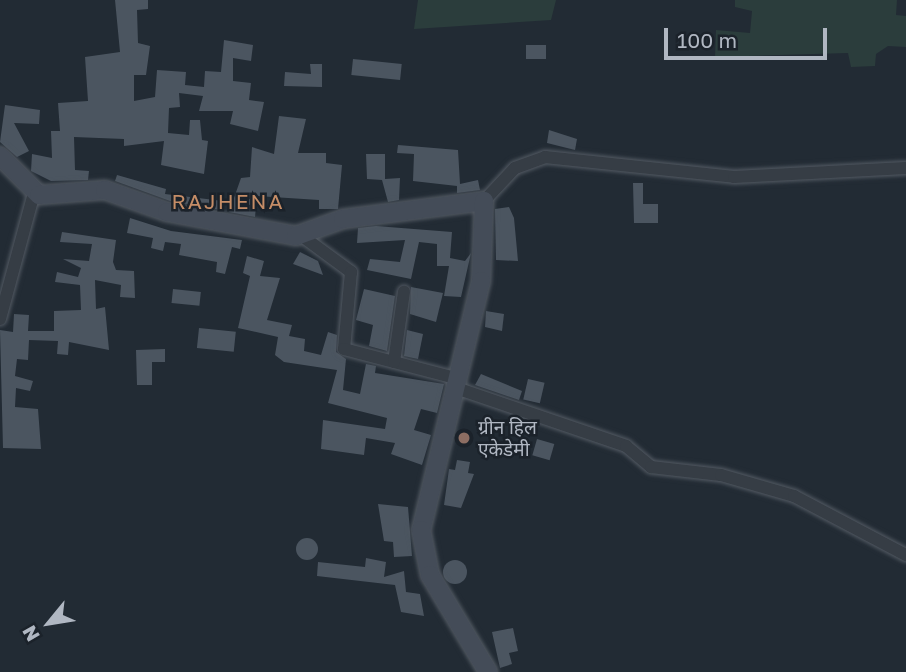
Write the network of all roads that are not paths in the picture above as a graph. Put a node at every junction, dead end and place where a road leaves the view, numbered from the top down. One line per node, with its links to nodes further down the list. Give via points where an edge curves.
1 (0, 156): 3 (street)
2 (906, 169): 4 (street, via 734,177 558,156 515,168)
3 (34, 192): 5 (street, via 105,190 167,212); 7 (street)
4 (484, 201): 5 (street, via 343,219); 9 (street, via 481,281)
5 (302, 236): 8 (street, via 351,272 344,349)
6 (404, 292): 8 (street)
7 (0, 319)
8 (394, 362): 9 (street)
9 (457, 384): 10 (street, via 626,446 651,467 721,475 794,496); 11 (street, via 425,491 422,544 436,587)
10 (906, 555)
11 (488, 672)

